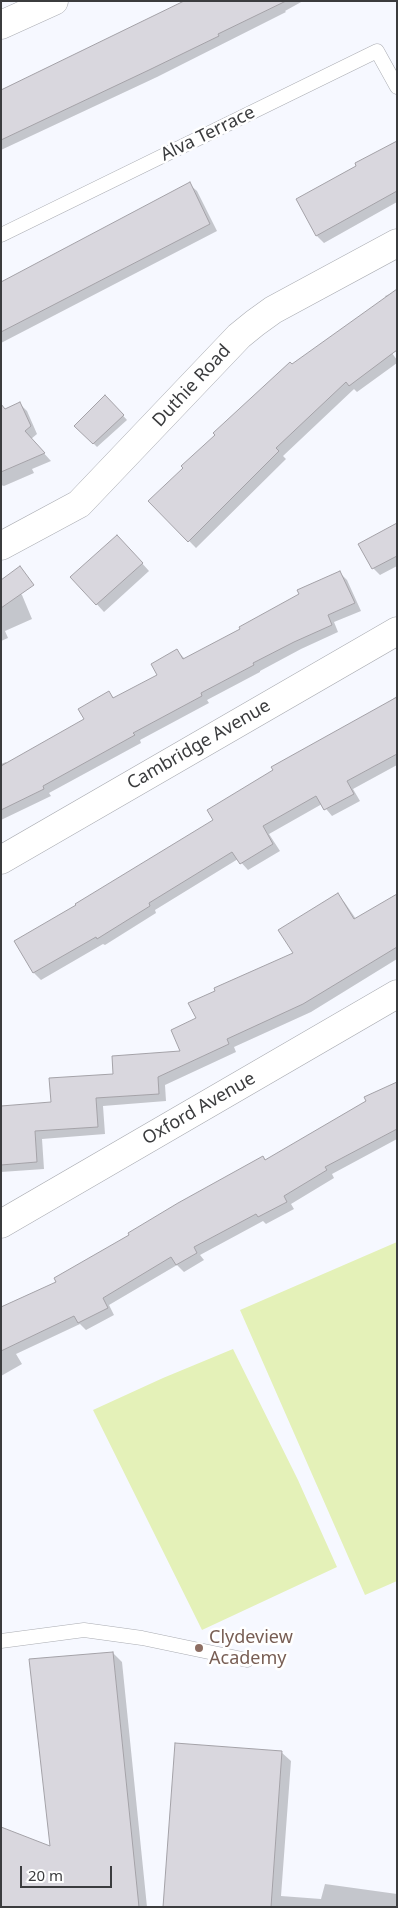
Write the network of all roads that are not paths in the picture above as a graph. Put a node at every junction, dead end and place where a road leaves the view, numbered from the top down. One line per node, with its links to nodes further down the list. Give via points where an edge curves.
1 (54, 1): 2 (street)
2 (1, 25)
3 (397, 87): 4 (lane, Alva Terrace, via 377,51)
4 (1, 235)
5 (397, 243): 6 (street, Duthie Road, via 255,323 80,504)
6 (1, 546)
7 (397, 631): 8 (street, Cambridge Avenue)
8 (1, 860)
9 (397, 994): 10 (street, Oxford Avenue)
10 (1, 1224)
11 (1, 1641): 12 (lane, via 84,1630 142,1638)
12 (247, 1660)

